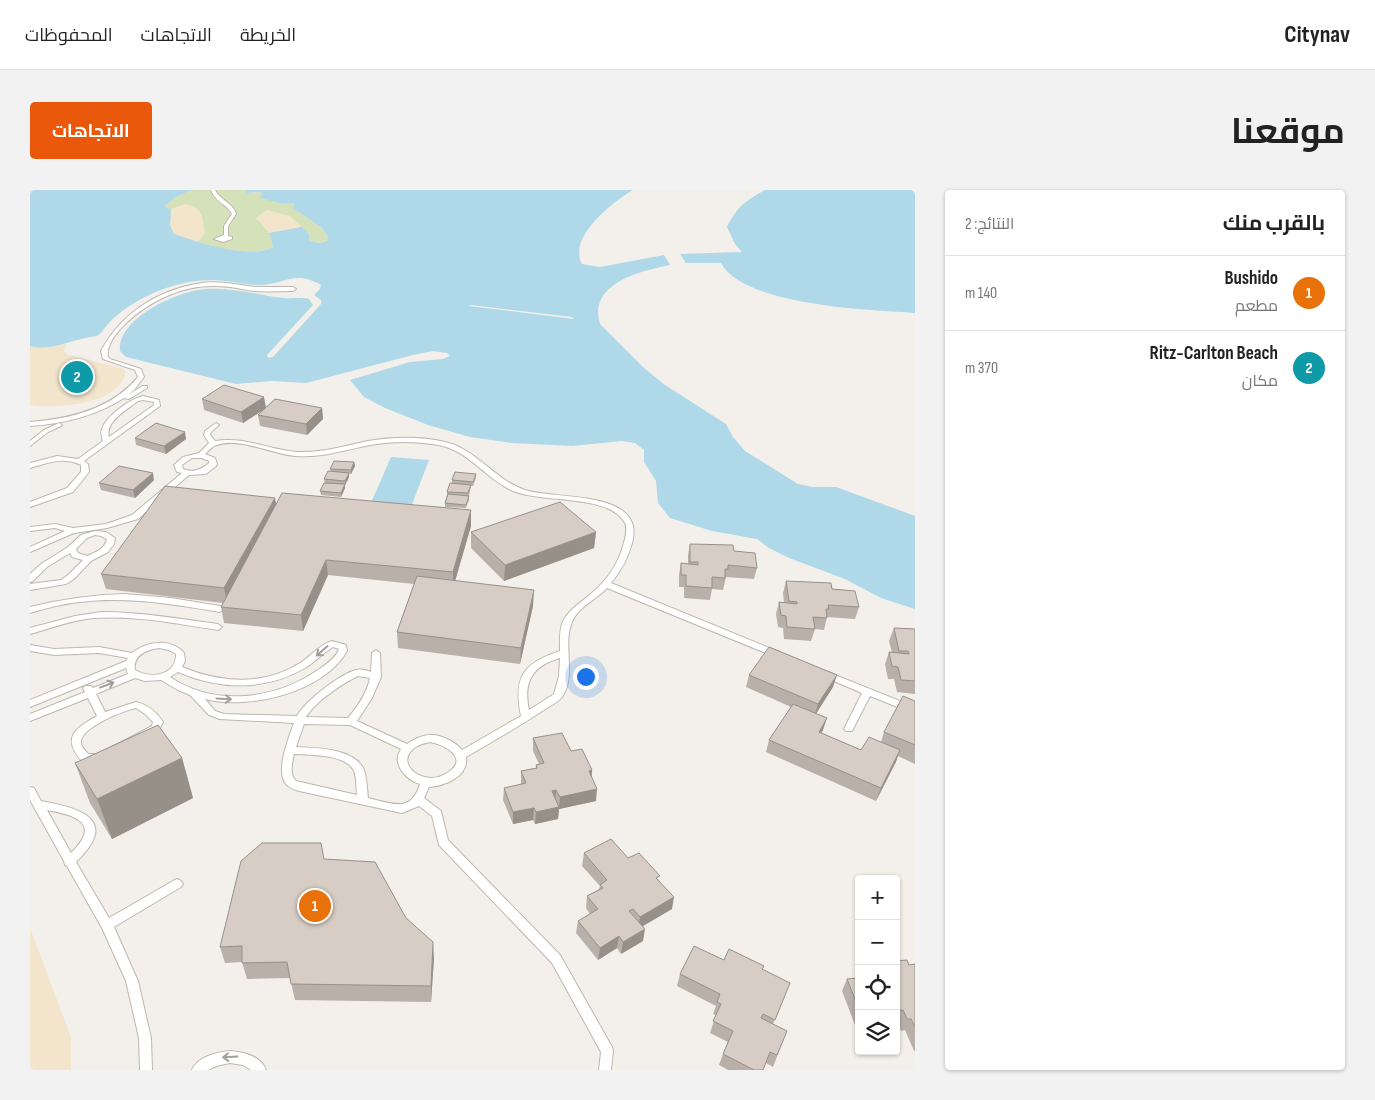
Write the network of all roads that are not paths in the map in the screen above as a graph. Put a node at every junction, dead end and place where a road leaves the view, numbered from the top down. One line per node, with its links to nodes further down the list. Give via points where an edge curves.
1 (213, 190): 2 (lane, via 216,197 233,210 234,214 226,226)
2 (226, 236)
3 (294, 289): 5 (lane, via 264,290 202,284 184,288 138,310 120,325 104,351 108,360 141,372 138,382)
4 (145, 386): 6 (lane)
5 (126, 392): 6 (lane); 8 (lane, via 93,412)
6 (134, 393): 8 (lane, via 105,411)
7 (30, 424): 8 (lane)
8 (55, 424): 12 (lane)
9 (216, 425): 11 (lane, via 207,435)
10 (106, 441): 10 (lane, via 157,406 157,401 136,400 108,421 104,431); 14 (lane)
11 (213, 443): 13 (lane); 25 (lane, via 234,442 277,452 312,454 392,440 459,448 517,491 598,503 622,514 631,531 624,557)
12 (30, 444)
13 (201, 455): 16 (lane, via 182,460 178,465); 16 (lane, via 212,460 210,468 204,472)
14 (79, 461): 15 (lane, via 51,459); 17 (lane, via 84,464 85,472 70,490)
15 (30, 466)
16 (187, 473): 19 (lane, via 135,517 107,526)
17 (30, 505)
18 (30, 530): 19 (lane, via 55,526)
19 (72, 531): 20 (lane); 22 (lane)
20 (86, 534): 21 (lane); 23 (lane, via 97,532 111,538 105,550)
21 (72, 548): 23 (lane, via 75,555); 24 (lane, via 44,565)
22 (30, 550)
23 (88, 559): 26 (lane, via 63,582)
24 (30, 579)
25 (606, 584): 33 (lane, via 567,621); 34 (lane)
26 (30, 587)
27 (220, 609): 28 (lane, via 162,598 122,596 81,598)
28 (30, 610)
29 (218, 627): 30 (lane, via 101,615 70,619)
30 (30, 631)
31 (30, 648): 35 (lane, via 57,652 96,650)
32 (376, 653): 40 (lane)
33 (564, 653): 47 (lane, via 562,690); 47 (lane, via 538,663 526,676 521,689)
34 (787, 658)
35 (132, 659): 36 (lane, via 152,646 172,647 181,658); 38 (lane, via 131,672); 41 (lane)
36 (177, 668): 39 (lane); 44 (lane, one-way to 36, via 241,699 281,693 316,676 341,655 343,647 332,644 301,667 281,676 242,684 209,681)
37 (814, 669): 43 (lane)
38 (134, 675): 39 (lane, via 144,679); 42 (lane, one-way to 38)
39 (163, 677): 44 (lane)
40 (376, 677): 50 (lane, via 364,673 352,675 311,704); 51 (lane, via 372,692)
41 (84, 682): 42 (lane); 45 (lane)
42 (90, 692): 48 (lane); 49 (lane)
43 (868, 692): 46 (lane); 52 (lane)
44 (194, 694): 50 (lane, via 208,710 223,717)
45 (30, 704)
46 (915, 711)
47 (526, 717): 55 (lane)
48 (30, 718)
49 (103, 718): 49 (lane, via 136,706 142,707 158,722 152,731 100,758 86,758 76,742 77,735 81,729)
50 (300, 720): 51 (lane); 54 (lane)
51 (351, 722): 53 (lane)
52 (849, 729)
53 (407, 748): 55 (lane, via 430,738 444,740 455,746); 56 (lane, via 401,758 403,770 412,778)
54 (291, 750): 59 (lane, via 332,754 352,762 358,770); 59 (lane, via 286,772 288,780 295,786)
55 (460, 756): 56 (lane, via 460,767 452,776 440,782)
56 (426, 783): 58 (lane)
57 (30, 791): 60 (lane)
58 (419, 800): 59 (lane, via 402,809); 67 (lane, via 437,814 443,842 556,959 607,1051)
59 (363, 801)
60 (38, 805): 61 (lane); 61 (lane, via 79,814 86,820 90,828 89,838)
61 (69, 862): 63 (lane)
62 (177, 884): 63 (lane)
63 (107, 925): 64 (lane, via 132,981 145,1038)
64 (146, 1070)
65 (198, 1070): 66 (lane, one-way to 65, via 242,1057 228,1056 214,1059)
66 (260, 1070)
67 (605, 1070)

